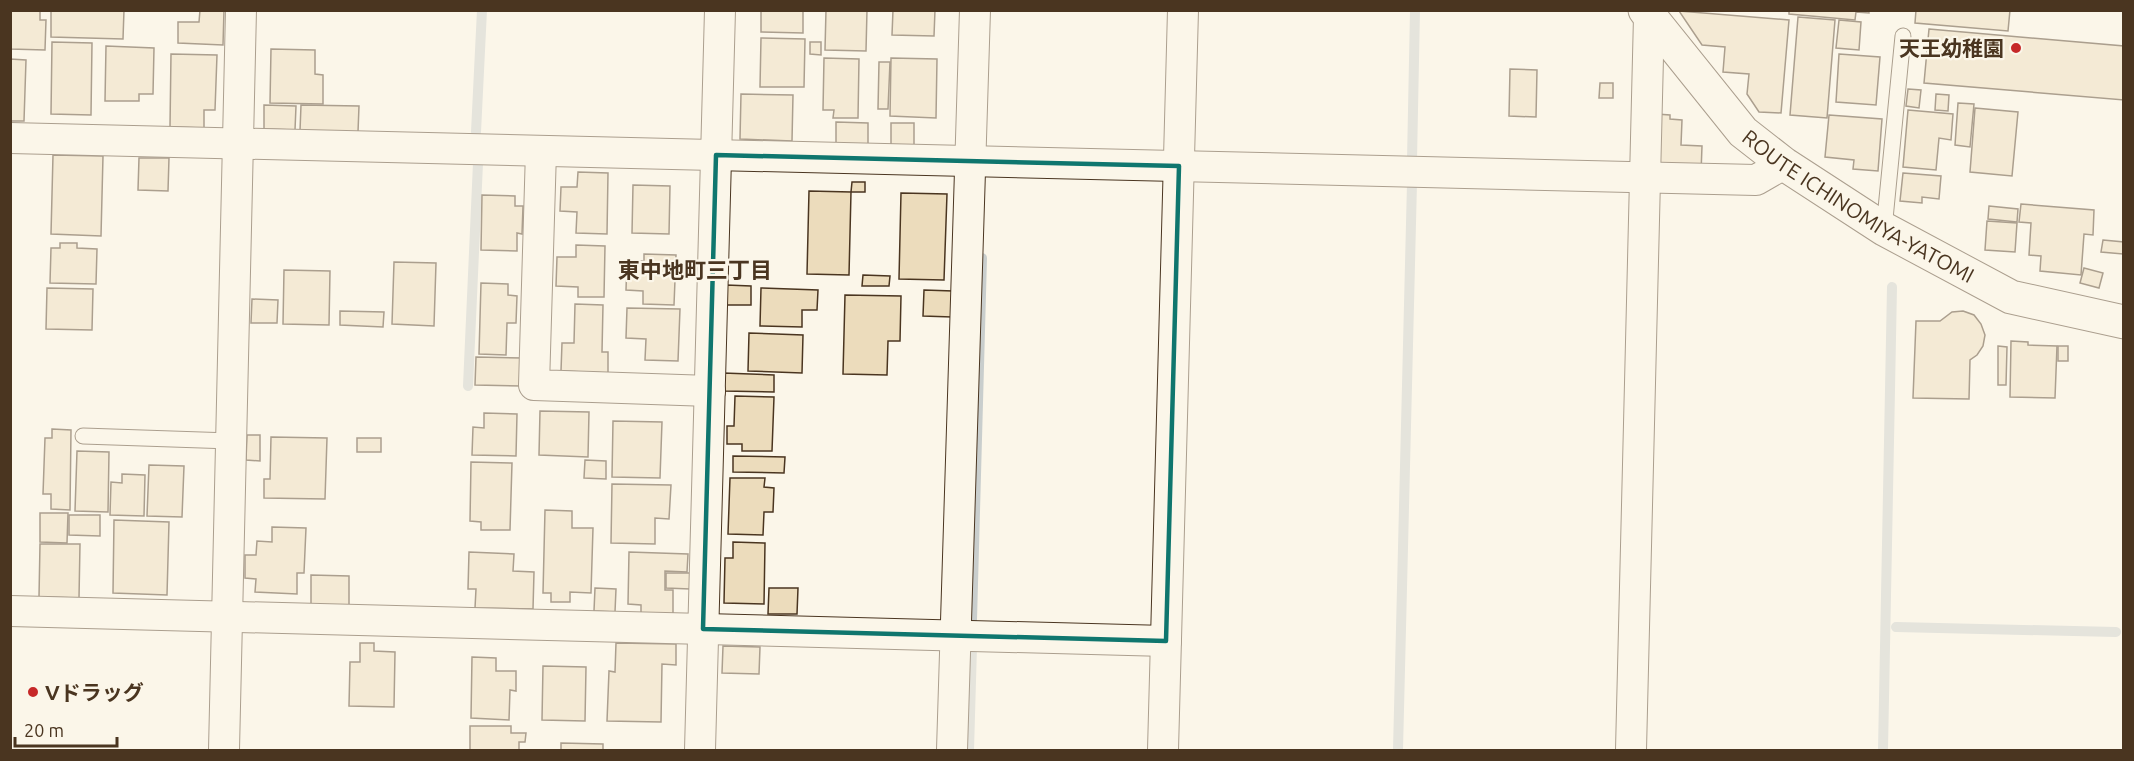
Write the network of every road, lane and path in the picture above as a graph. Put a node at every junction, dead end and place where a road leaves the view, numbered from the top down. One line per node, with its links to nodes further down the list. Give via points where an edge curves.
1 (241, 10): 8 (street)
2 (720, 10): 10 (street)
3 (975, 10): 11 (street)
4 (1183, 10): 13 (street)
5 (1648, 12): 12 (main road, ROUTE ICHINOMIYA-YATOMI, via 1743,132); 14 (street)
6 (1903, 36): 15 (lane)
7 (10, 138): 8 (street)
8 (238, 144): 9 (street); 19 (street)
9 (541, 151): 10 (street); 17 (street, via 534,385)
10 (716, 155): 11 (street); 17 (street)
11 (971, 161): 13 (street); 23 (street)
12 (1784, 165): 14 (street, via 1756,180); 15 (main road, ROUTE ICHINOMIYA-YATOMI)
13 (1179, 166): 14 (street); 24 (street)
14 (1644, 178): 29 (street)
15 (1884, 229): 16 (main road, ROUTE ICHINOMIYA-YATOMI, via 2012,297)
16 (2124, 322)
17 (710, 391): 22 (street)
18 (83, 436): 19 (lane)
19 (231, 441): 21 (street)
20 (10, 611): 21 (street)
21 (227, 615): 22 (street); 25 (street)
22 (703, 629): 23 (street); 26 (street)
23 (955, 635): 24 (street); 27 (street)
24 (1166, 642): 28 (street)
25 (224, 750)
26 (700, 750)
27 (952, 750)
28 (1163, 750)
29 (1631, 750)

